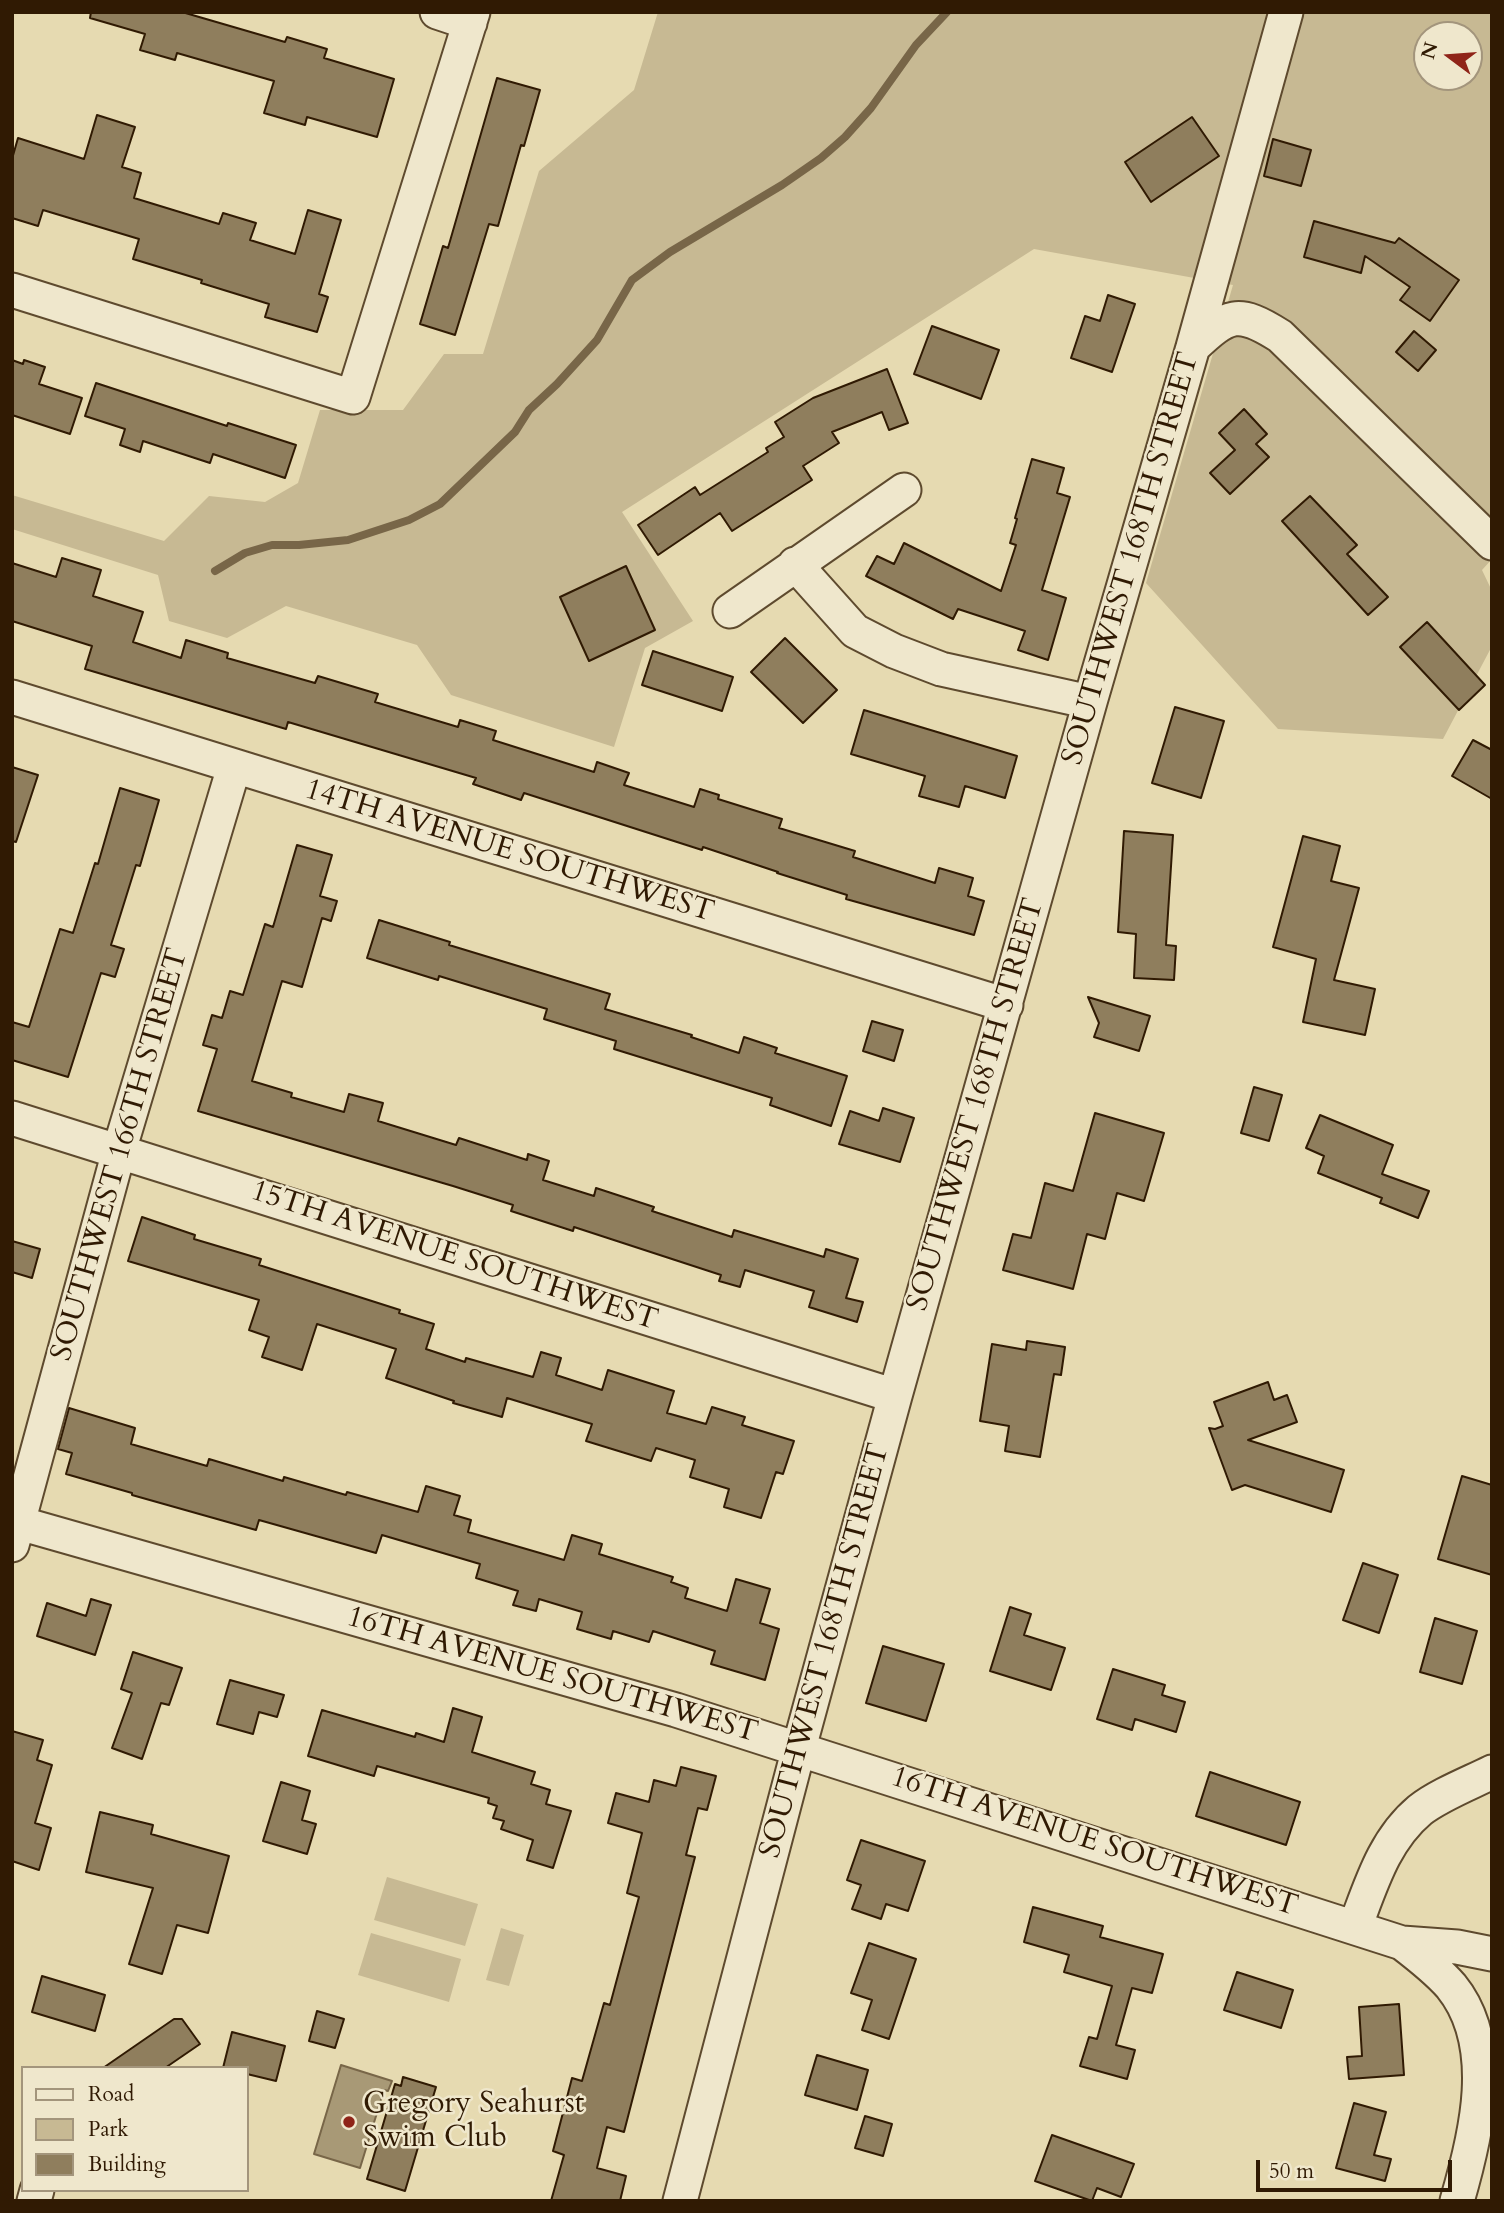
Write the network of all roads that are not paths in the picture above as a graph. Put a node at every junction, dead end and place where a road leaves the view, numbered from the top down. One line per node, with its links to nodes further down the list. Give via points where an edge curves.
1 (437, 12): 3 (street)
2 (1286, 12): 5 (street, SOUTHWEST 168TH STREET)
3 (472, 17): 4 (street, via 353,397)
4 (12, 290)
5 (1193, 347): 7 (street, via 1232,318 1254,321 1280,336); 11 (street, SOUTHWEST 168TH STREET)
6 (904, 490): 8 (street)
7 (1492, 543)
8 (795, 564): 9 (street); 11 (street, via 855,631 894,651 941,669)
9 (730, 611)
10 (12, 697): 12 (street, 14TH AVENUE SOUTHWEST)
11 (1090, 702): 13 (street, SOUTHWEST 168TH STREET)
12 (234, 767): 13 (street, 14TH AVENUE SOUTHWEST); 15 (street, SOUTHWEST 166TH STREET)
13 (1006, 1005): 16 (street, SOUTHWEST 168TH STREET)
14 (12, 1118): 15 (street, 15TH AVENUE SOUTHWEST)
15 (119, 1151): 16 (street, 15TH AVENUE SOUTHWEST); 17 (street, SOUTHWEST 166TH STREET)
16 (895, 1396): 18 (street, SOUTHWEST 168TH STREET)
17 (14, 1530): 18 (street, 16TH AVENUE SOUTHWEST, via 676,1710)
18 (799, 1748): 20 (street, 16TH AVENUE SOUTHWEST); 23 (street, SOUTHWEST 168TH STREET)
19 (1492, 1772): 20 (street, via 1421,1810 1396,1836 1378,1866)
20 (1355, 1927): 21 (street, 16TH AVENUE SOUTHWEST)
21 (1402, 1943): 22 (street, 16TH AVENUE SOUTHWEST); 24 (street, via 1455,1992 1478,2048 1477,2111)
22 (1492, 1954)
23 (680, 2201)
24 (1457, 2201)

